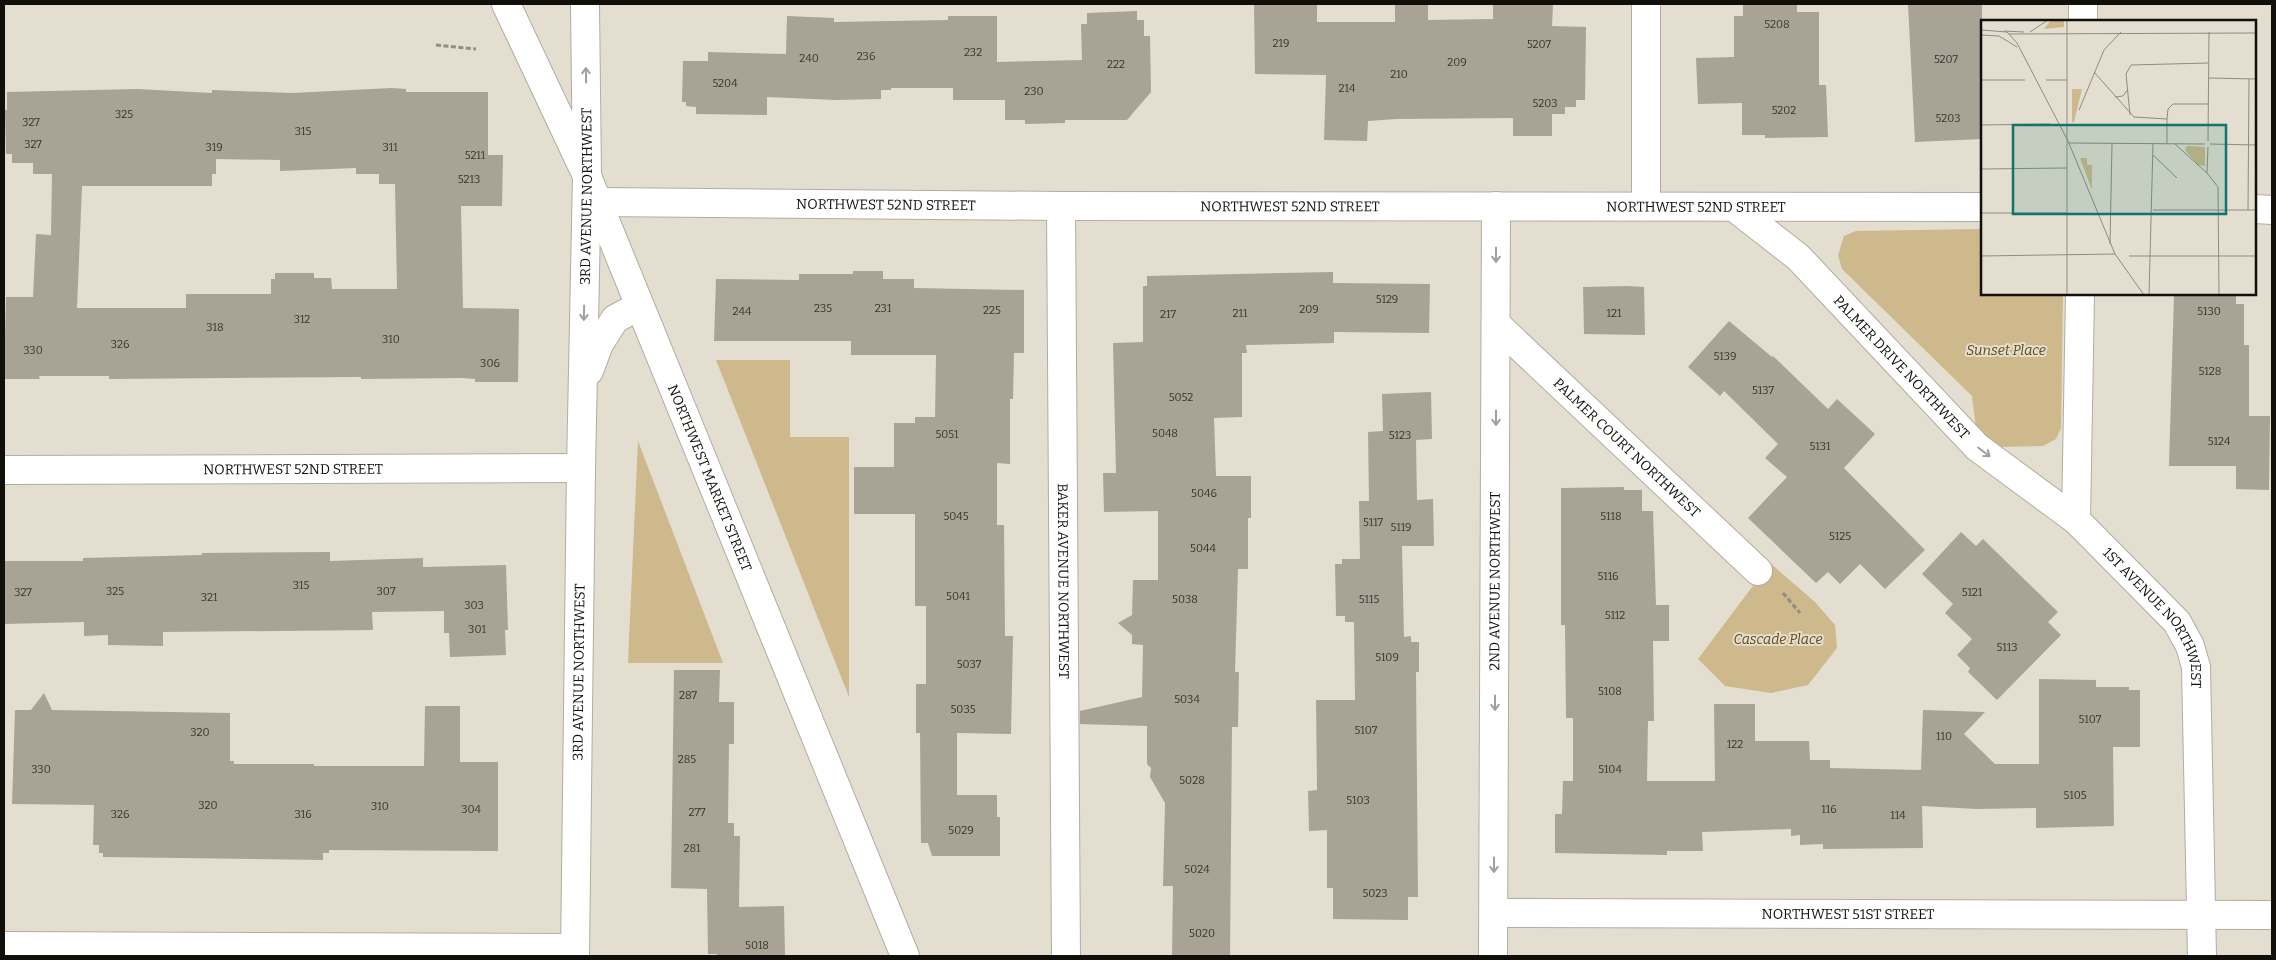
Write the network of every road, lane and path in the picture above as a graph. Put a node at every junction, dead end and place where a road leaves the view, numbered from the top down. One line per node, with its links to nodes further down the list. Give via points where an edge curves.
1 (506, 4): 8 (street, NORTHWEST MARKET STREET)
2 (585, 4): 8 (street, 3RD AVENUE NORTHWEST, one-way to 2)
3 (1646, 4): 12 (street)
4 (2083, 4): 5 (street)
5 (2083, 20)
6 (436, 45): 7 (path)
7 (476, 49)
8 (587, 176): 9 (street, NORTHWEST MARKET STREET); 20 (street, 3RD AVENUE NORTHWEST, one-way to 20)
9 (598, 202): 10 (street, NORTHWEST 52ND STREET); 18 (street, NORTHWEST MARKET STREET)
10 (1061, 206): 11 (street, NORTHWEST 52ND STREET); 31 (street, BAKER AVENUE NORTHWEST)
11 (1496, 206): 12 (street, NORTHWEST 52ND STREET); 19 (street, 2ND AVENUE NORTHWEST, one-way to 19)
12 (1646, 206): 14 (street, NORTHWEST 52ND STREET)
13 (1981, 207): 14 (street, NORTHWEST 52ND STREET)
14 (1735, 208): 23 (street, PALMER DRIVE NORTHWEST, one-way to 23, via 1798,257 1977,446)
15 (2256, 209): 16 (street)
16 (2272, 210)
17 (2080, 295): 23 (street)
18 (639, 306): 20 (street, 3RD AVENUE NORTHWEST, via 615,319 599,344); 30 (street, NORTHWEST MARKET STREET)
19 (1496, 324): 24 (street, PALMER COURT NORTHWEST); 25 (street, 2ND AVENUE NORTHWEST, one-way to 25)
20 (583, 389): 21 (street, 3RD AVENUE NORTHWEST)
21 (581, 468): 22 (street, NORTHWEST 52ND STREET); 29 (street, 3RD AVENUE NORTHWEST)
22 (4, 470)
23 (2076, 520): 26 (street, 1ST AVENUE NORTHWEST, via 2176,622 2190,646 2196,667)
24 (1758, 570)
25 (1494, 912): 26 (street, NORTHWEST 51ST STREET); 32 (street, 2ND AVENUE NORTHWEST)
26 (2202, 914): 27 (street, NORTHWEST 51ST STREET); 33 (street, 1ST AVENUE NORTHWEST)
27 (2272, 915)
28 (4, 946): 29 (street)
29 (575, 952)
30 (906, 956)
31 (1066, 956)
32 (1493, 956)
33 (2202, 956)

